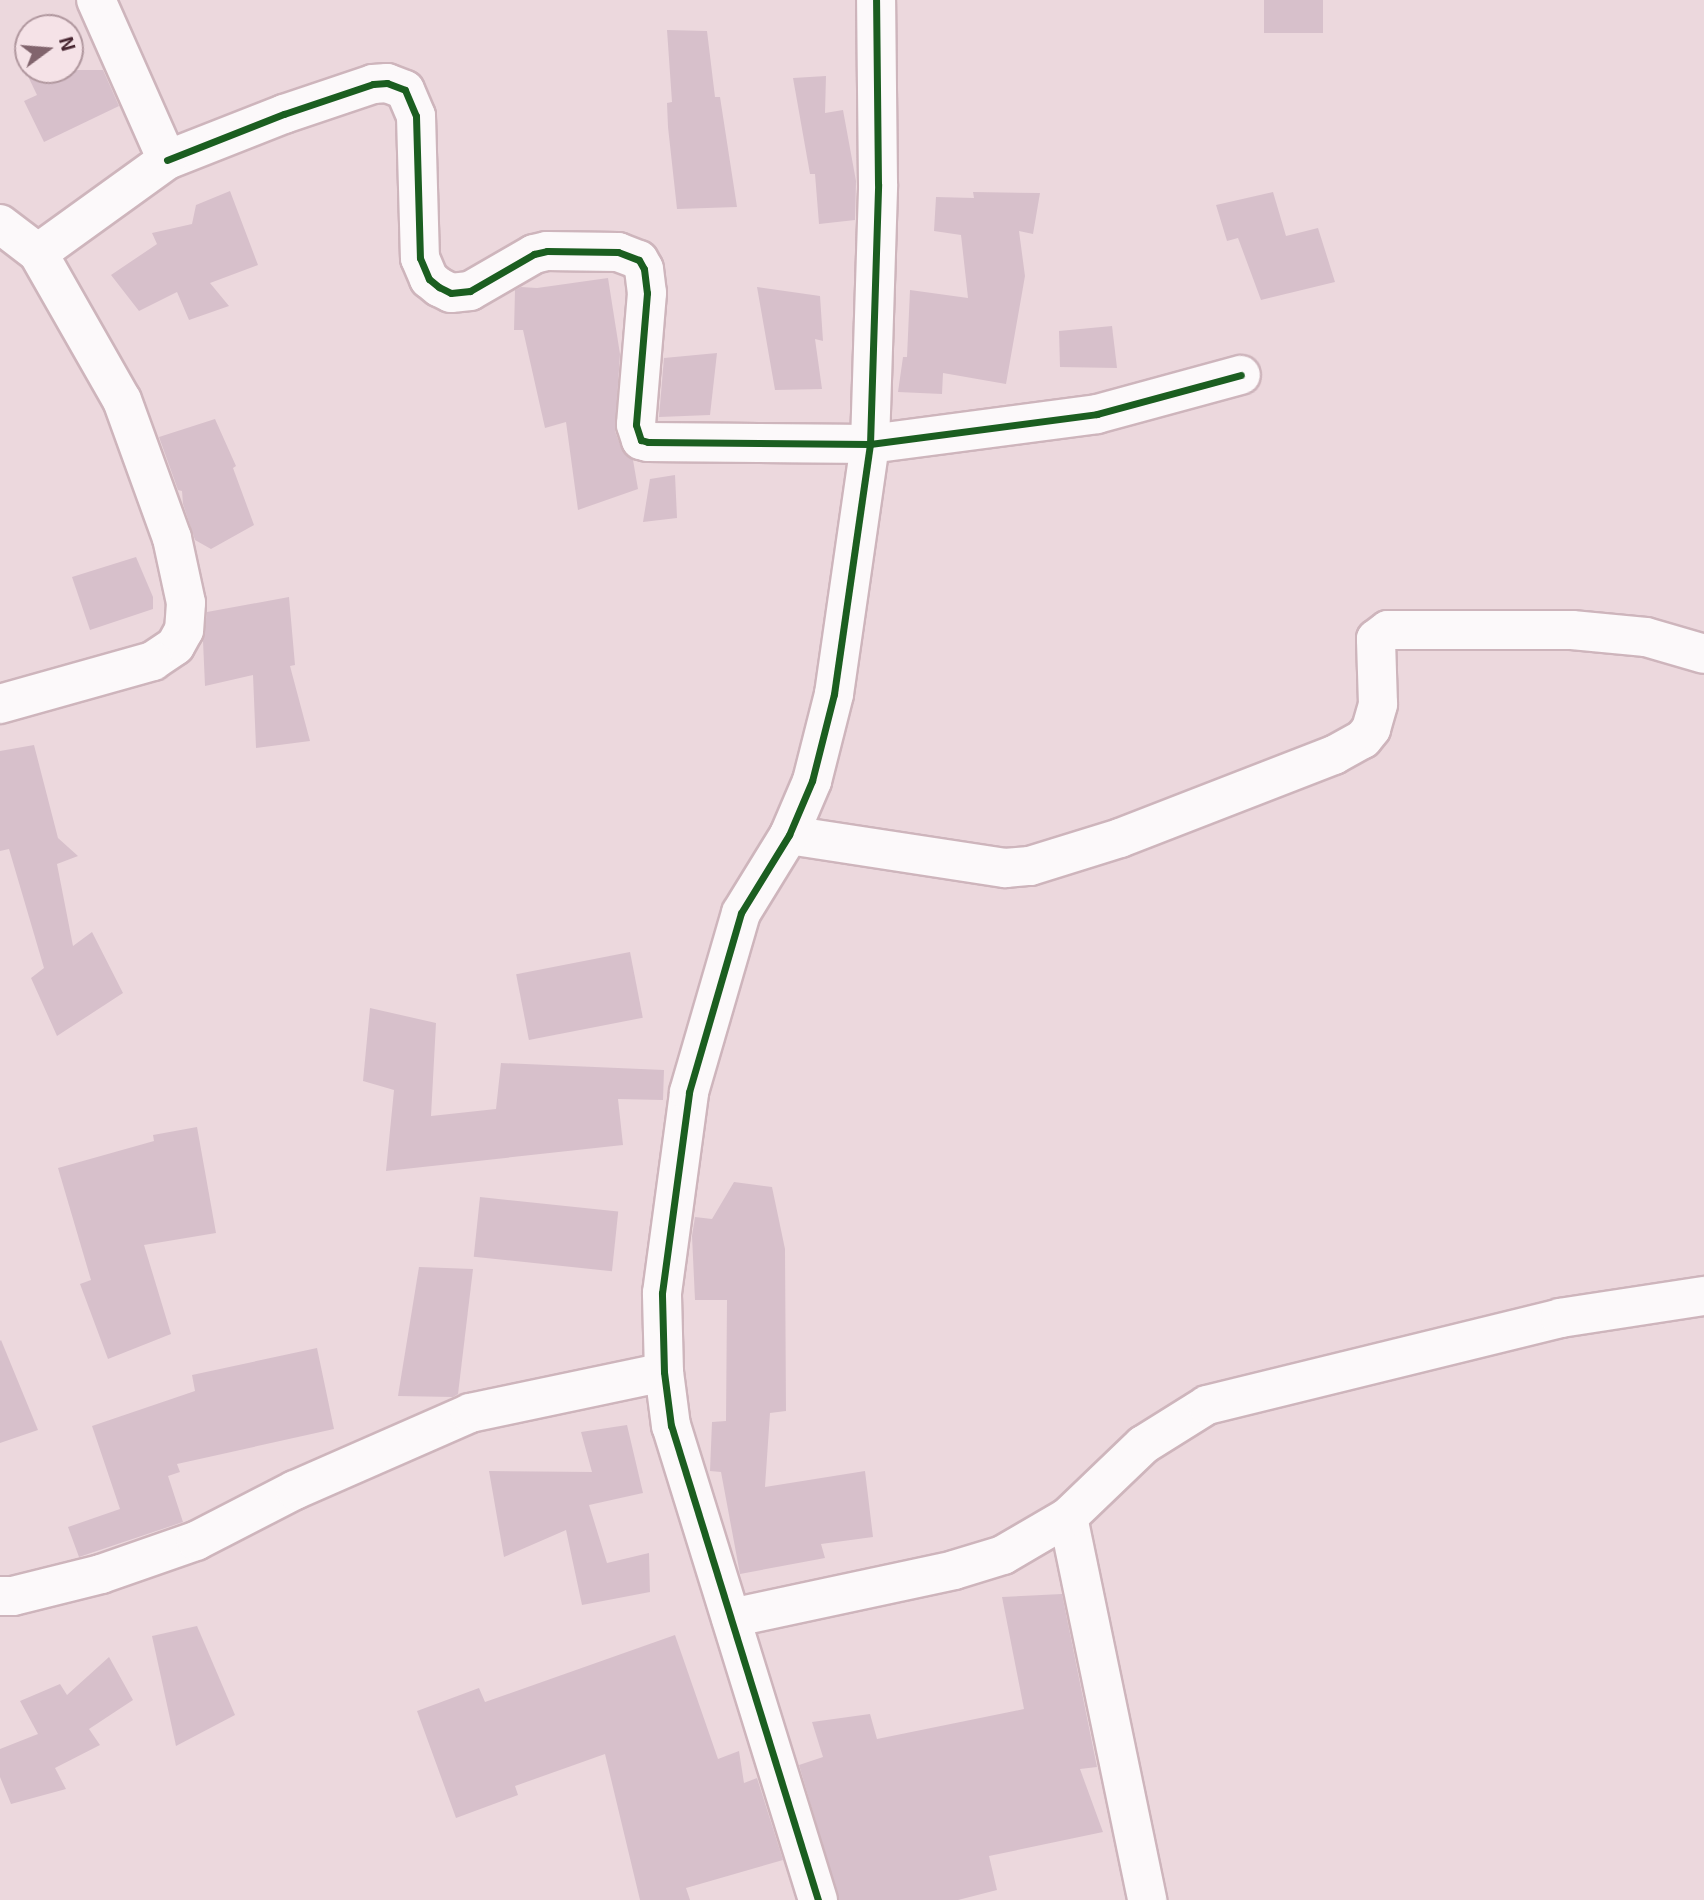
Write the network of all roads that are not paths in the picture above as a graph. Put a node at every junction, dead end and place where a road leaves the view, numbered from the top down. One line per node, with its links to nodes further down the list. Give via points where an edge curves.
1 (96, 0): 3 (street)
2 (876, 0): 7 (street, via 878,184)
3 (167, 160): 5 (street); 7 (street, via 360,89 387,83 397,86 405,90 415,116 420,258 429,279 439,287 451,293 470,291 547,251 618,252 639,260 647,293 636,425 641,440)
4 (0, 224): 5 (street)
5 (38, 253): 9 (street, via 122,400 172,538 186,603 184,630 174,646 153,662)
6 (1241, 375): 7 (street, via 1097,414)
7 (870, 444): 10 (street, via 830,712 811,781)
8 (1704, 654): 10 (street, via 1646,638 1572,630 1388,630 1376,639 1378,704 1363,739 1334,755 1121,838 1030,866 1005,868)
9 (0, 704)
10 (789, 835): 12 (street, via 741,913 689,1092 662,1293)
11 (1704, 1296): 13 (street, via 1560,1318 1207,1405 1143,1445)
12 (664, 1372): 14 (street, via 470,1413 295,1490 196,1541 101,1574); 15 (street, via 671,1426)
13 (1068, 1517): 15 (street, via 1003,1555 954,1570); 17 (street)
14 (0, 1596)
15 (731, 1618): 16 (street)
16 (818, 1900)
17 (1147, 1900)

